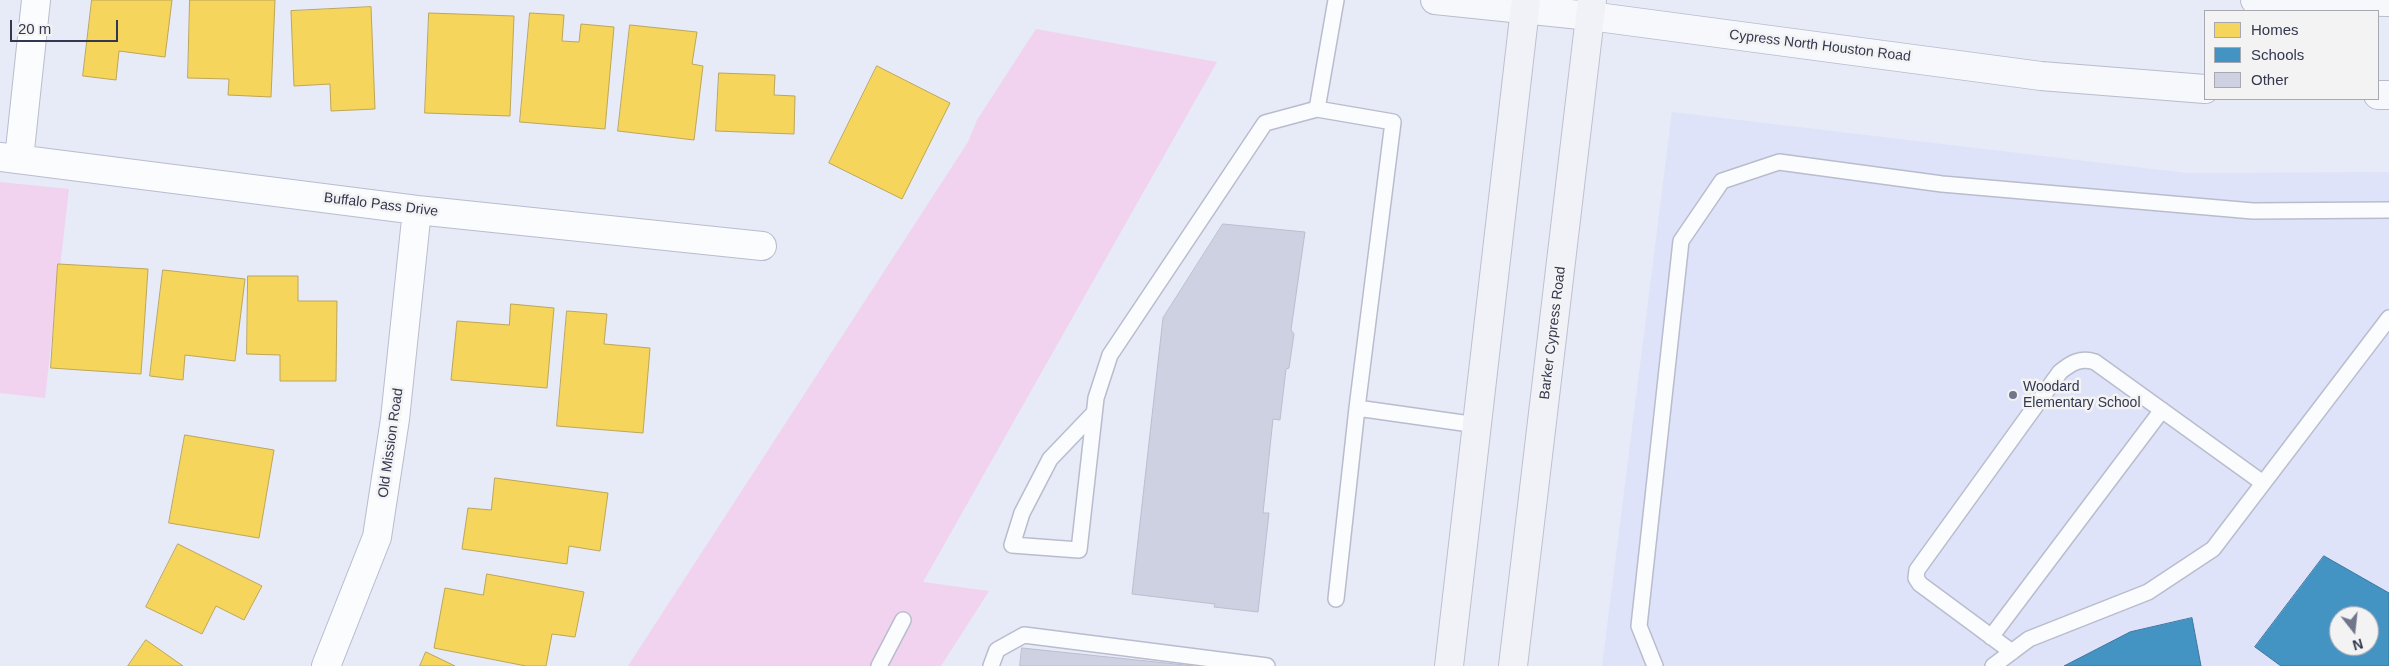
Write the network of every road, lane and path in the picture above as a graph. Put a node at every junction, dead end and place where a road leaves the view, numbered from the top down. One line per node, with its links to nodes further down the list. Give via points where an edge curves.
1 (36, 0): 10 (street)
2 (1336, 0): 9 (lane)
3 (1434, 0): 6 (main road, Cypress North Houston Road)
4 (2389, 2): 5 (main road)
5 (2271, 3)
6 (1526, 5): 7 (main road, Cypress North Houston Road); 18 (main road)
7 (1591, 8): 8 (main road, Cypress North Houston Road, via 2041,76); 29 (main road, Barker Cypress Road)
8 (2204, 89)
9 (1317, 109): 15 (lane, via 1393,122); 17 (lane, via 1266,124 1110,355)
10 (10, 158): 11 (street, Buffalo Pass Drive)
11 (417, 210): 13 (street, Buffalo Pass Drive); 24 (street, Old Mission Road, via 395,419 377,536)
12 (2389, 210): 30 (lane, via 2253,211 1942,184 1779,162 1722,181 1681,241 1638,626)
13 (762, 246)
14 (2389, 318): 19 (lane)
15 (1357, 408): 18 (lane); 20 (lane)
16 (2162, 410): 19 (lane); 22 (lane); 22 (lane, via 2087,359 2060,372 1917,570 1916,578 1920,584)
17 (1094, 413): 17 (lane, via 1078,550 1012,545 1022,512 1050,459)
18 (1477, 425): 28 (main road)
19 (2263, 484): 23 (lane, via 2213,549 2148,592 2029,639)
20 (1336, 599)
21 (903, 620): 25 (lane)
22 (1991, 637): 23 (lane)
23 (2012, 652): 31 (lane)
24 (326, 666)
25 (879, 666)
26 (991, 666): 27 (lane, via 997,650 1024,635)
27 (1267, 666)
28 (1449, 666)
29 (1513, 666)
30 (1656, 666)
31 (1993, 666)

